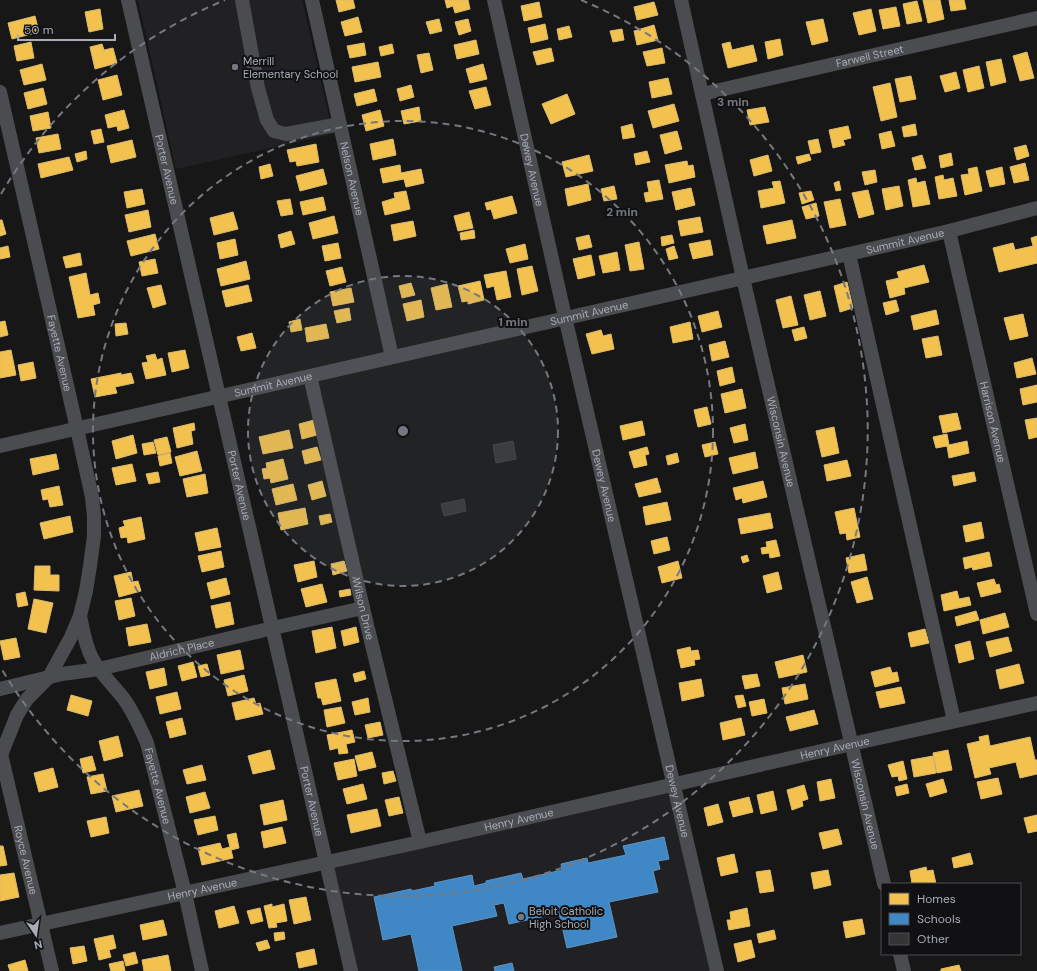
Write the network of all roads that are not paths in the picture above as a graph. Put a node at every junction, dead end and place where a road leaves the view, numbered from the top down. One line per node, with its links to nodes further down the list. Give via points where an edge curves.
1 (128, 0): 17 (street, Porter Avenue)
2 (242, 0): 9 (street, via 258,88 266,120 274,131 286,134)
3 (312, 0): 9 (street, Nelson Avenue)
4 (494, 0): 14 (street, Dewey Avenue)
5 (681, 0): 8 (street, Wisconsin Avenue)
6 (1037, 18): 8 (street, Farwell Street)
7 (0, 92): 18 (street, Fayette Avenue)
8 (702, 94): 13 (street, Wisconsin Avenue)
9 (340, 124): 15 (street, Nelson Avenue)
10 (1037, 208): 11 (street, Summit Avenue)
11 (948, 231): 12 (street, Summit Avenue); 21 (street, Harrison Avenue)
12 (849, 254): 13 (street, Summit Avenue); 28 (street)
13 (743, 278): 14 (street, Summit Avenue); 29 (street, Wisconsin Avenue)
14 (566, 317): 15 (street, Summit Avenue); 31 (street, Dewey Avenue)
15 (392, 357): 16 (street, Summit Avenue)
16 (310, 376): 17 (street, Summit Avenue); 20 (street, Wilson Drive)
17 (218, 396): 18 (street, Summit Avenue); 23 (street, Porter Avenue)
18 (77, 429): 19 (street, Summit Avenue); 22 (street, Fayette Avenue, via 94,516 90,566)
19 (0, 446)
20 (364, 608): 23 (street, Aldrich Place); 32 (street, Wilson Drive)
21 (1037, 614)
22 (80, 616): 24 (street, Fayette Avenue, via 85,640); 25 (street, Fayette Avenue)
23 (273, 628): 24 (street, Aldrich Place); 33 (street, Porter Avenue)
24 (99, 669): 25 (street, Aldrich Place); 35 (street, Fayette Avenue, via 138,721 147,743)
25 (49, 677): 26 (street, Aldrich Place); 30 (street, Fayette Avenue, via 26,699)
26 (0, 689)
27 (1037, 703): 28 (street, Henry Avenue)
28 (954, 722): 29 (street, Henry Avenue)
29 (852, 744): 31 (street, Henry Avenue); 34 (street, Wisconsin Avenue)
30 (1, 752): 36 (street, Royce Avenue)
31 (675, 784): 32 (street, Henry Avenue); 42 (street, Dewey Avenue)
32 (420, 842): 33 (street, Henry Avenue)
33 (325, 863): 35 (street, Henry Avenue); 41 (street, Porter Avenue)
34 (884, 883)
35 (185, 893): 36 (street, Henry Avenue); 40 (street, Fayette Avenue)
36 (42, 925): 37 (street, Henry Avenue); 39 (street, Royce Avenue)
37 (0, 934)
38 (900, 955): 43 (street)
39 (52, 971)
40 (202, 971)
41 (350, 971)
42 (717, 971)
43 (904, 971)

